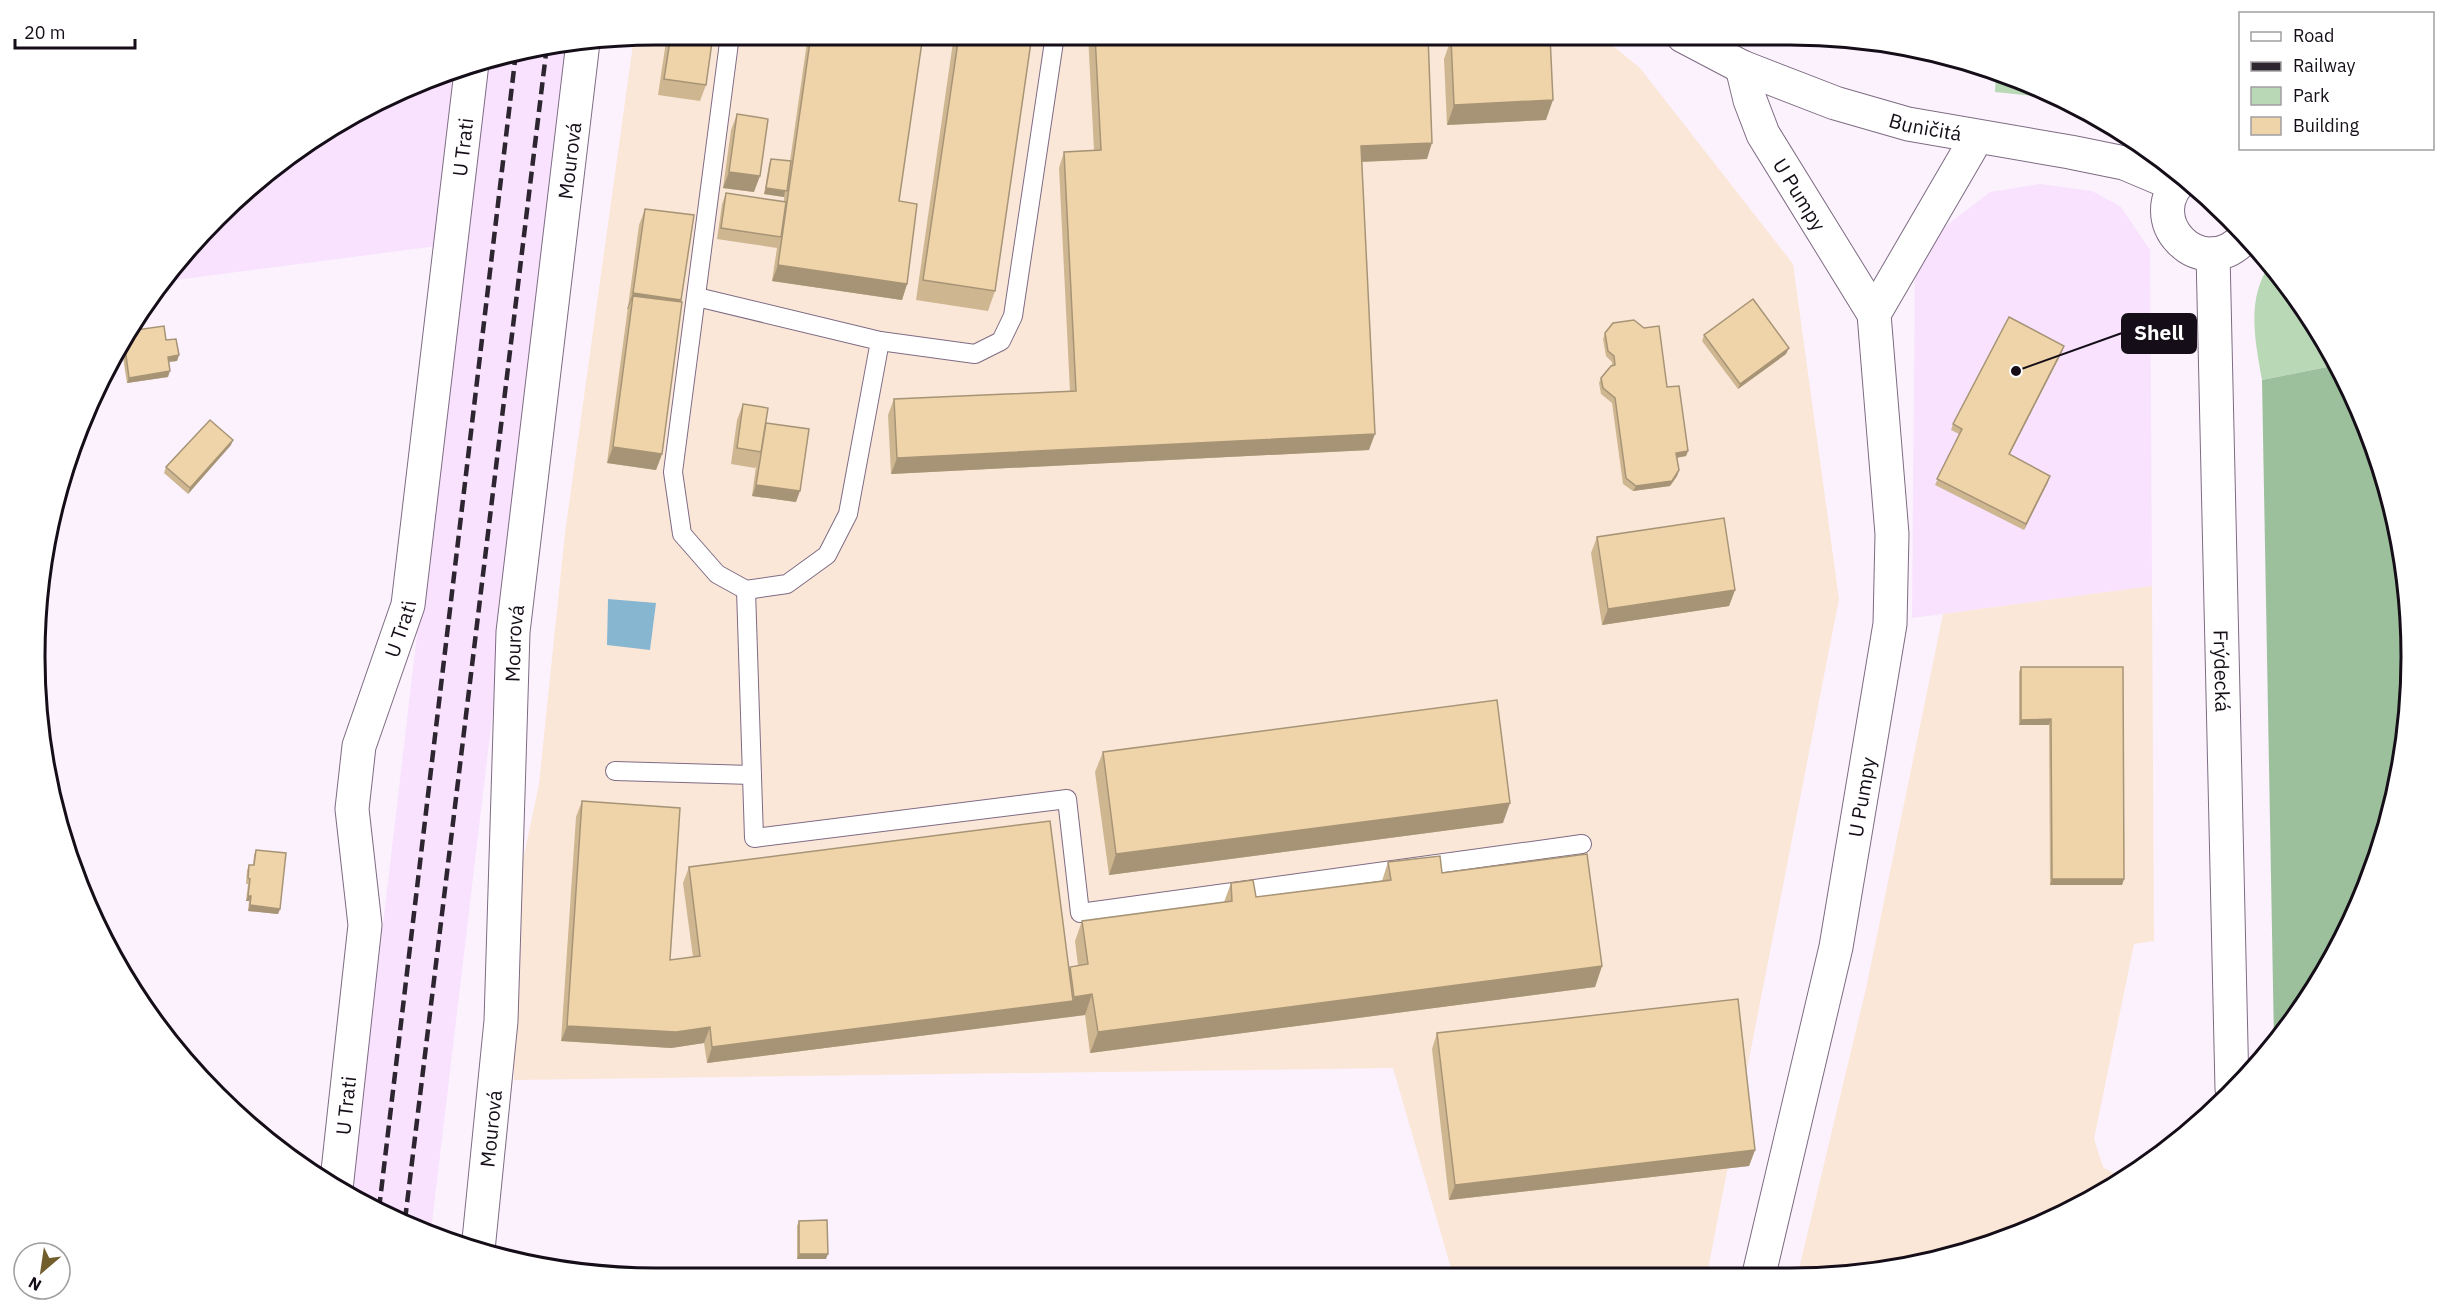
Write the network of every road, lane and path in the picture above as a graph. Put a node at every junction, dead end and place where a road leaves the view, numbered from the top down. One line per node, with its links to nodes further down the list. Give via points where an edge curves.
1 (729, 45): 12 (lane)
2 (1054, 45): 14 (lane, via 1014,316 1001,341 975,354)
3 (1700, 45): 5 (street, Buničitá)
4 (582, 49): 21 (street, Mourová, via 513,632 501,1021)
5 (1742, 67): 7 (street, Buničitá, via 1835,103 1908,124); 13 (street, U Pumpy, via 1763,134)
6 (471, 74): 20 (street, U Trati, via 408,605 359,746 352,809 365,925)
7 (1977, 137): 8 (street, Buničitá, via 2070,152); 13 (street)
8 (2170, 178)
9 (2178, 185): 11 (street, via 2167,209 2171,229 2189,248)
10 (2239, 242): 11 (street, via 2229,250)
11 (2213, 254): 19 (street, Frýdecká)
12 (697, 297): 14 (lane); 15 (lane, via 673,472 682,534 717,574)
13 (1874, 314): 22 (street, U Pumpy, via 1892,534 1890,624 1836,947)
14 (880, 341): 15 (lane, via 848,514 827,555 788,584)
15 (746, 590): 17 (lane)
16 (615, 771): 17 (lane)
17 (752, 775): 18 (lane, via 753,838 1067,799 1080,913)
18 (1582, 844)
19 (2232, 1079)
20 (337, 1178)
21 (479, 1241)
22 (1760, 1268)

